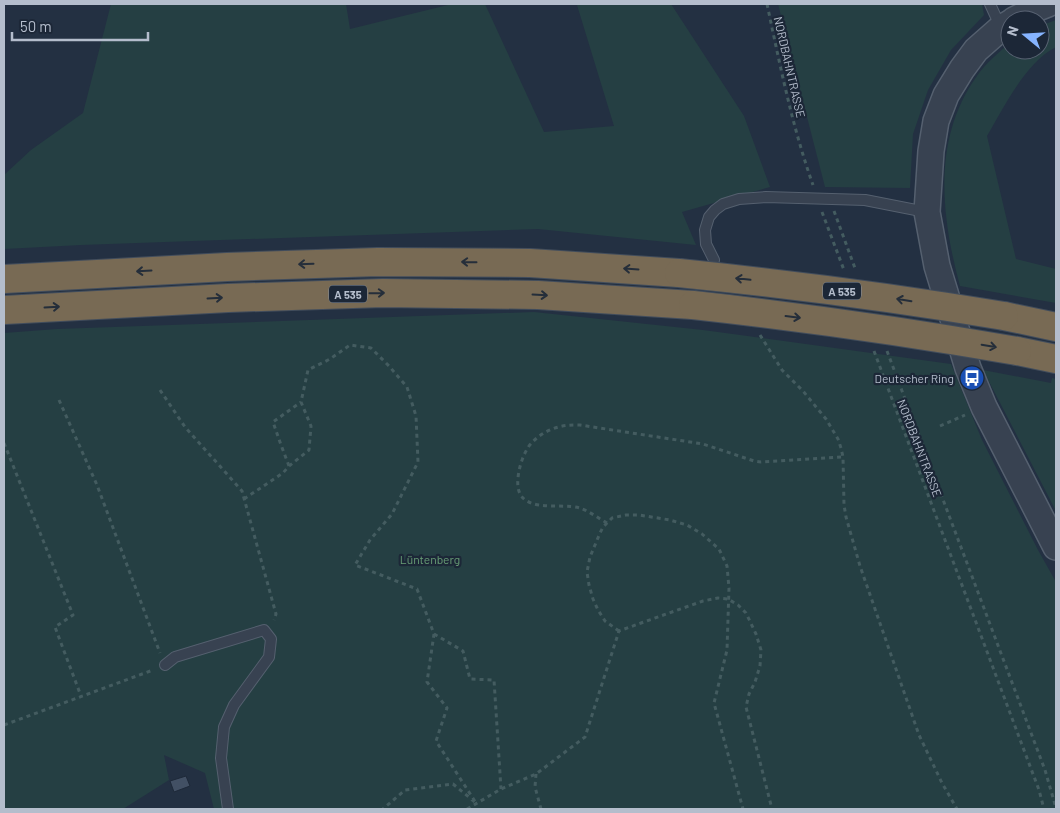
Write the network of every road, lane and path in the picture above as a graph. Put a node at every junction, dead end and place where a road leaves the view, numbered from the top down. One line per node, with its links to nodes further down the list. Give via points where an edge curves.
1 (767, 4): 7 (path, NORDBAHNTRASSE, via 786,93)
2 (990, 4): 5 (lane)
3 (1048, 4): 4 (street)
4 (1033, 10)
5 (1000, 14)
6 (1000, 30): 9 (street, via 976,50 946,95 936,121 931,151)
7 (817, 198): 8 (lane); 10 (lane, via 766,197 723,204 709,217 705,230 706,244); 11 (path, NORDBAHNTRASSE)
8 (829, 198): 9 (lane, via 865,200); 12 (path)
9 (927, 212): 23 (street, via 937,266 968,368)
10 (714, 260)
11 (845, 272)
12 (857, 272)
13 (4, 279): 15 (highway, A 535, one-way to 13, bridge, via 875,296 745,279 530,263 378,262)
14 (4, 310): 19 (highway, A 535, one-way to 19, bridge, via 383,293 538,295 758,312 944,338)
15 (1056, 326)
16 (758, 333): 26 (path, via 782,370 826,419 838,439)
17 (884, 345): 41 (path, via 1045,770)
18 (872, 346): 49 (path, NORDBAHNTRASSE)
19 (1056, 359)
20 (160, 390): 28 (path, via 185,427 242,491)
21 (59, 400): 35 (path, via 97,485)
22 (301, 402): 27 (path, via 311,426 309,450); 27 (path, via 273,422); 34 (path, via 308,370 350,345 371,348 407,387 416,416 418,462 392,514 370,540 355,565 417,589)
23 (984, 407): 24 (path); 30 (street)
24 (940, 426)
25 (4, 444): 36 (path, via 73,615 55,627)
26 (843, 457): 29 (path, via 754,461 703,444 580,425 551,429 535,440 523,457 518,477 519,492 524,498 536,505 581,509); 48 (path, via 844,505 860,566 919,735)
27 (289, 466): 28 (path)
28 (244, 499): 32 (path, via 276,614 272,626)
29 (607, 523): 31 (path, via 618,516 638,516 670,520 702,534 719,549 725,561); 33 (path, via 590,557 588,585 605,621)
30 (1056, 547)
31 (728, 599): 33 (path, via 703,601); 46 (path, via 727,650 714,702); 47 (path, via 746,613 761,650 760,666 746,707)
32 (264, 630): 35 (lane, via 174,657); 42 (lane, via 271,639 269,658 234,705 224,727 221,758)
33 (619, 632): 38 (path, via 585,737)
34 (434, 634): 39 (path, via 462,651 470,679 494,680); 40 (path, via 427,682 447,708 436,741)
35 (165, 665): 36 (path)
36 (81, 696): 37 (path)
37 (4, 725)
38 (536, 774): 39 (path); 45 (path, via 535,787)
39 (501, 789): 40 (path)
40 (476, 803): 43 (path, via 453,784 405,790); 44 (path)
41 (1056, 808)
42 (228, 809)
43 (383, 809)
44 (467, 809)
45 (541, 809)
46 (743, 809)
47 (772, 809)
48 (957, 809)
49 (1044, 809)

